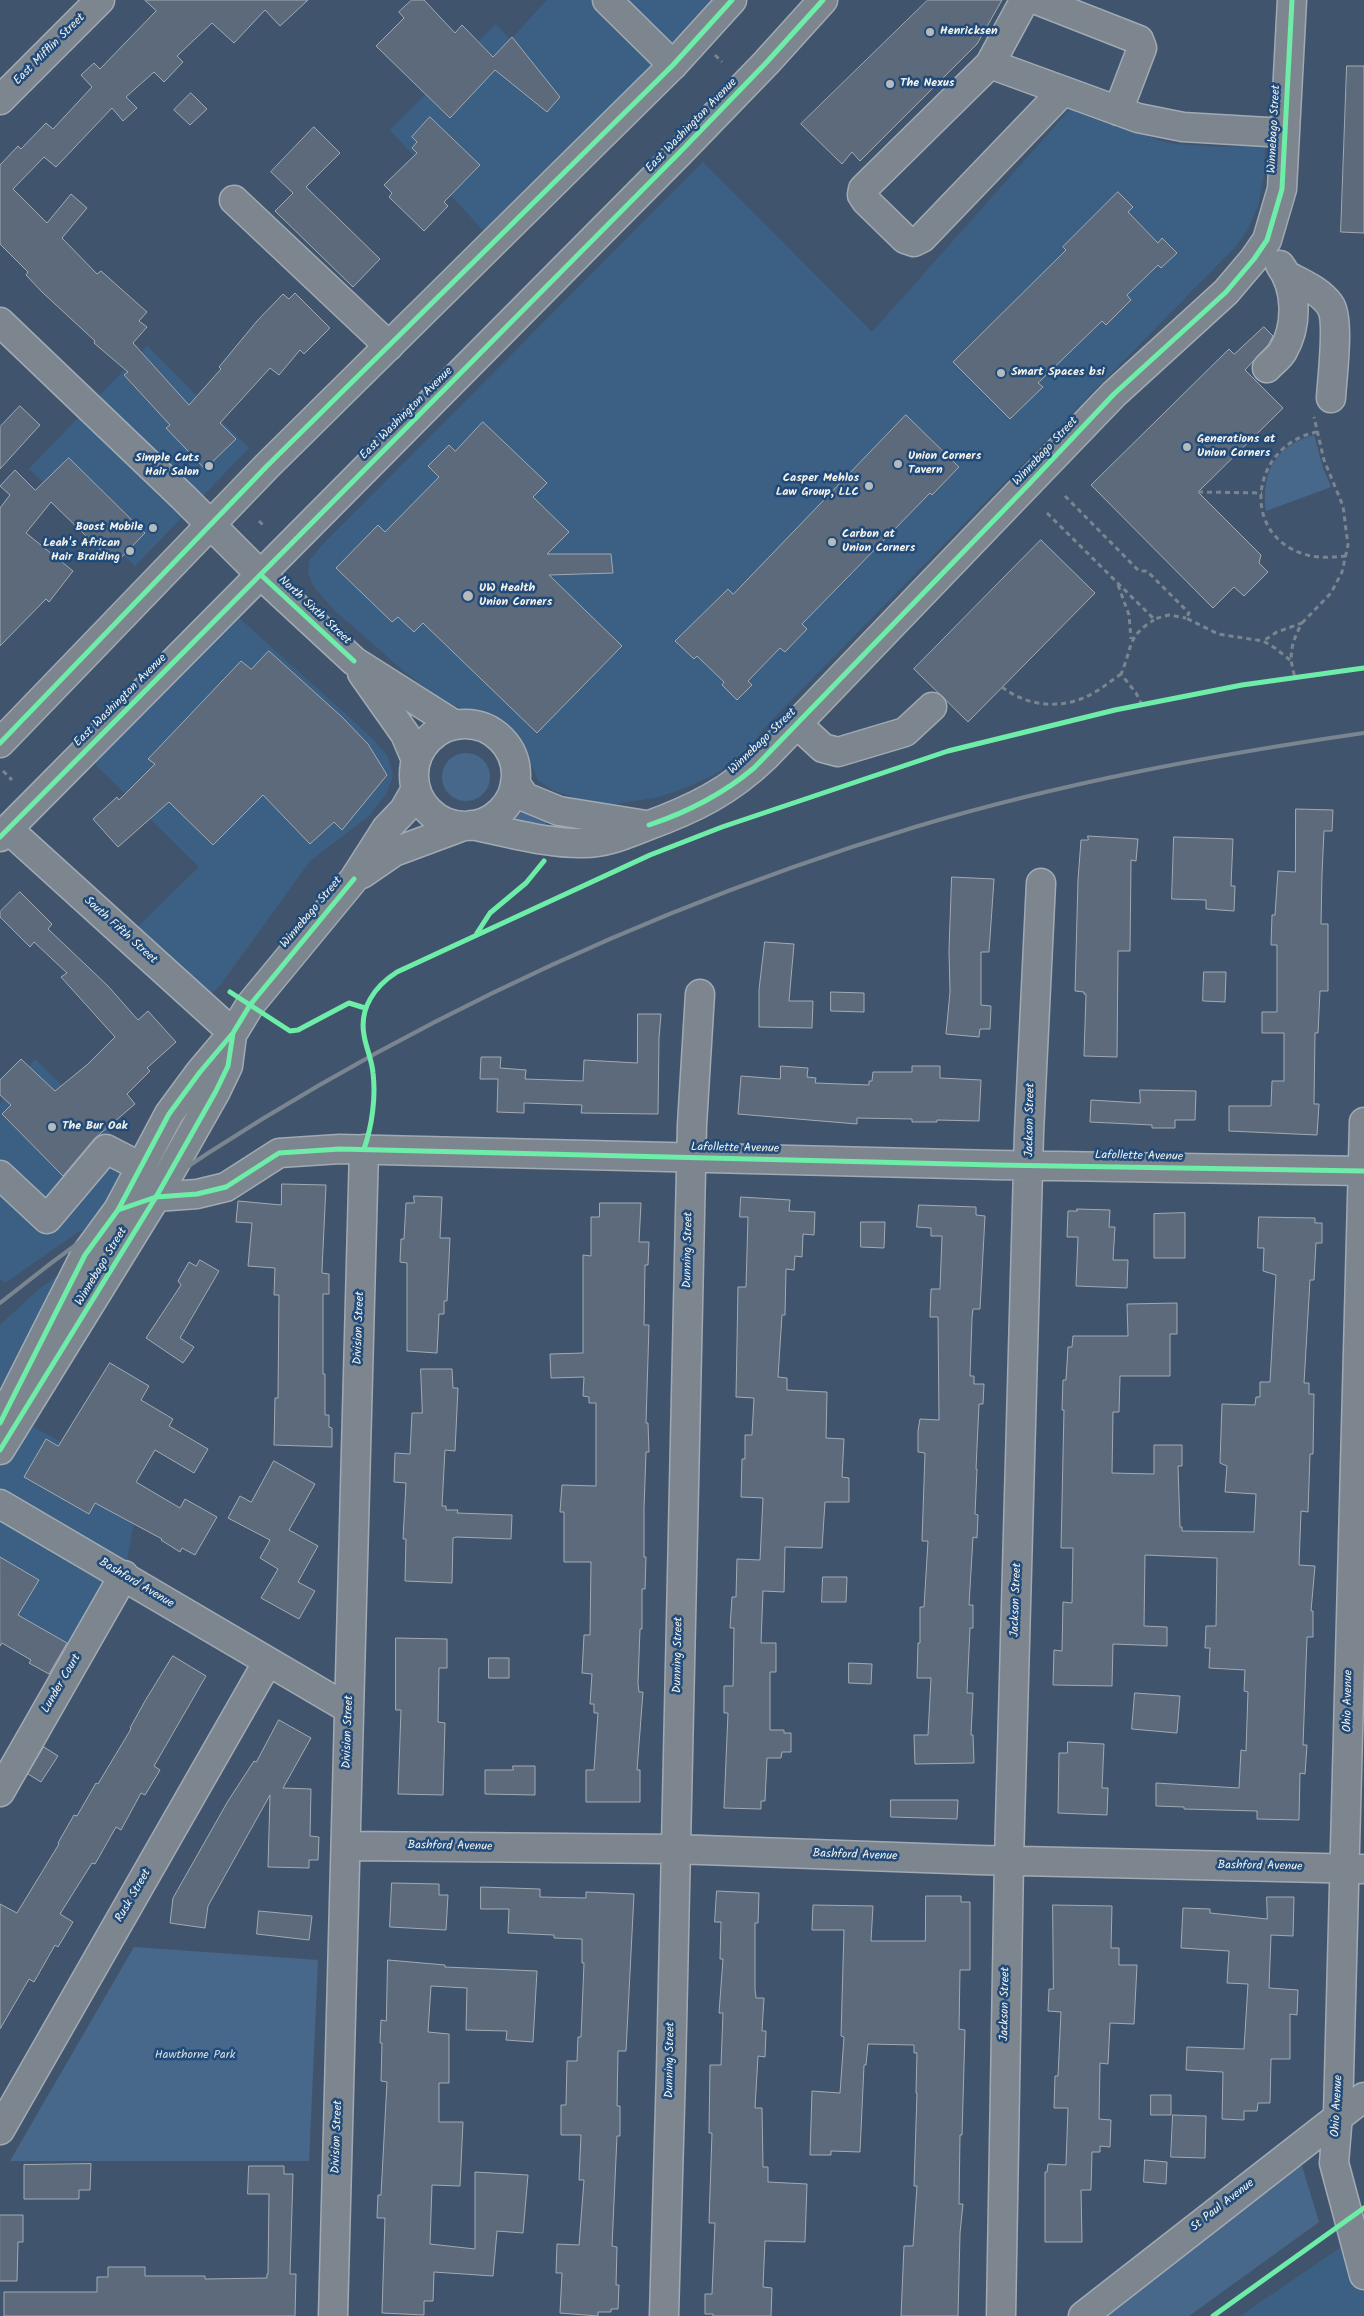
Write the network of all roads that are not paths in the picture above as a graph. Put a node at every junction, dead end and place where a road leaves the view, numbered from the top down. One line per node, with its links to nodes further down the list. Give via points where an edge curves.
1 (100, 0): 11 (street, East Mifflin Street)
2 (607, 0): 9 (street)
3 (732, 0): 9 (street)
4 (823, 0): 22 (street, East Washington Avenue, via 679,154)
5 (1026, 0): 8 (street)
6 (1037, 0): 12 (street, via 1138,40 1142,48)
7 (1292, 0): 13 (street, Winnebago Street)
8 (990, 64): 10 (street); 10 (street, via 863,189 866,201 905,239 914,242 922,238)
9 (673, 65): 18 (street)
10 (1063, 91): 12 (street)
11 (0, 100)
12 (1118, 111): 13 (street, via 1183,127)
13 (1286, 133): 15 (street, Winnebago Street, via 1282,189)
14 (234, 200): 18 (street)
15 (1264, 244): 16 (street); 25 (street, Winnebago Street, via 1226,292 1114,394)
16 (1288, 276): 19 (street, via 1293,294 1291,334 1283,352); 20 (street, via 1316,292 1331,306 1335,319)
17 (0, 322): 21 (street, North Sixth Street)
18 (389, 346): 21 (street)
19 (1267, 368)
20 (1322, 405)
21 (209, 525): 22 (street, North Sixth Street); 27 (street)
22 (261, 575): 23 (street, North Sixth Street); 33 (street, East Washington Avenue)
23 (354, 661): 26 (street, North Sixth Street); 28 (street, North Sixth Street, via 404,734)
24 (932, 707): 25 (street, via 905,732 838,752 823,748)
25 (797, 724): 32 (street, Winnebago Street, via 738,781 693,809)
26 (455, 725): 28 (street, via 430,737); 29 (street, via 475,725 495,734 506,744 513,758)
27 (0, 742)
28 (416, 760): 30 (street)
29 (515, 783): 31 (street, via 500,812 487,821); 32 (street, Winnebago Street, via 525,797 560,811)
30 (416, 790): 31 (street, via 434,815 448,823); 34 (street, Winnebago Street, via 404,810 386,828)
31 (467, 825): 32 (street, Winnebago Street, via 585,843 612,840); 34 (street, Winnebago Street, via 394,852)
32 (650, 825)
33 (4, 833): 37 (street, South Fifth Street)
34 (354, 878): 37 (street, Winnebago Street, via 250,1005)
35 (1041, 883): 41 (street, Jackson Street)
36 (700, 994): 40 (street, Dunning Street)
37 (233, 1034): 42 (street, Winnebago Street, via 169,1114); 45 (street, Winnebago Street, via 228,1066)
38 (1364, 1122): 43 (street, Ohio Avenue)
39 (364, 1149): 40 (street, Lafollette Avenue); 45 (street, Lafollette Avenue, via 279,1153 226,1187 197,1194); 52 (street, Division Street)
40 (691, 1158): 41 (street, Lafollette Avenue); 55 (street, Dunning Street)
41 (1030, 1166): 43 (street, Lafollette Avenue); 56 (street, Jackson Street)
42 (141, 1167): 44 (street, via 106,1149 47,1219); 46 (street, Winnebago Street)
43 (1363, 1171): 57 (street, Ohio Avenue)
44 (0, 1175)
45 (156, 1197): 46 (street, Lafollette Avenue); 48 (street, Winnebago Street)
46 (118, 1210): 47 (street, Winnebago Street, via 85,1255)
47 (0, 1423)
48 (0, 1450)
49 (0, 1504): 50 (street, Bashford Avenue)
50 (124, 1575): 51 (street, Bashford Avenue); 53 (street, Lunder Court)
51 (267, 1663): 52 (street, Bashford Avenue); 60 (street, Rusk Street)
52 (349, 1709): 54 (street, Division Street)
53 (0, 1792)
54 (346, 1846): 55 (street, Bashford Avenue); 62 (street, Division Street)
55 (675, 1849): 56 (street, Bashford Avenue); 63 (street, Dunning Street)
56 (1009, 1860): 57 (street, Bashford Avenue); 64 (street, Jackson Street)
57 (1354, 1869): 59 (street, Ohio Avenue)
58 (1364, 2097): 59 (street, St Paul Avenue)
59 (1338, 2115): 61 (street, Ohio Avenue, via 1334,2163); 65 (street, St Paul Avenue)
60 (0, 2130)
61 (1364, 2275)
62 (333, 2316)
63 (664, 2316)
64 (1001, 2316)
65 (1083, 2316)

